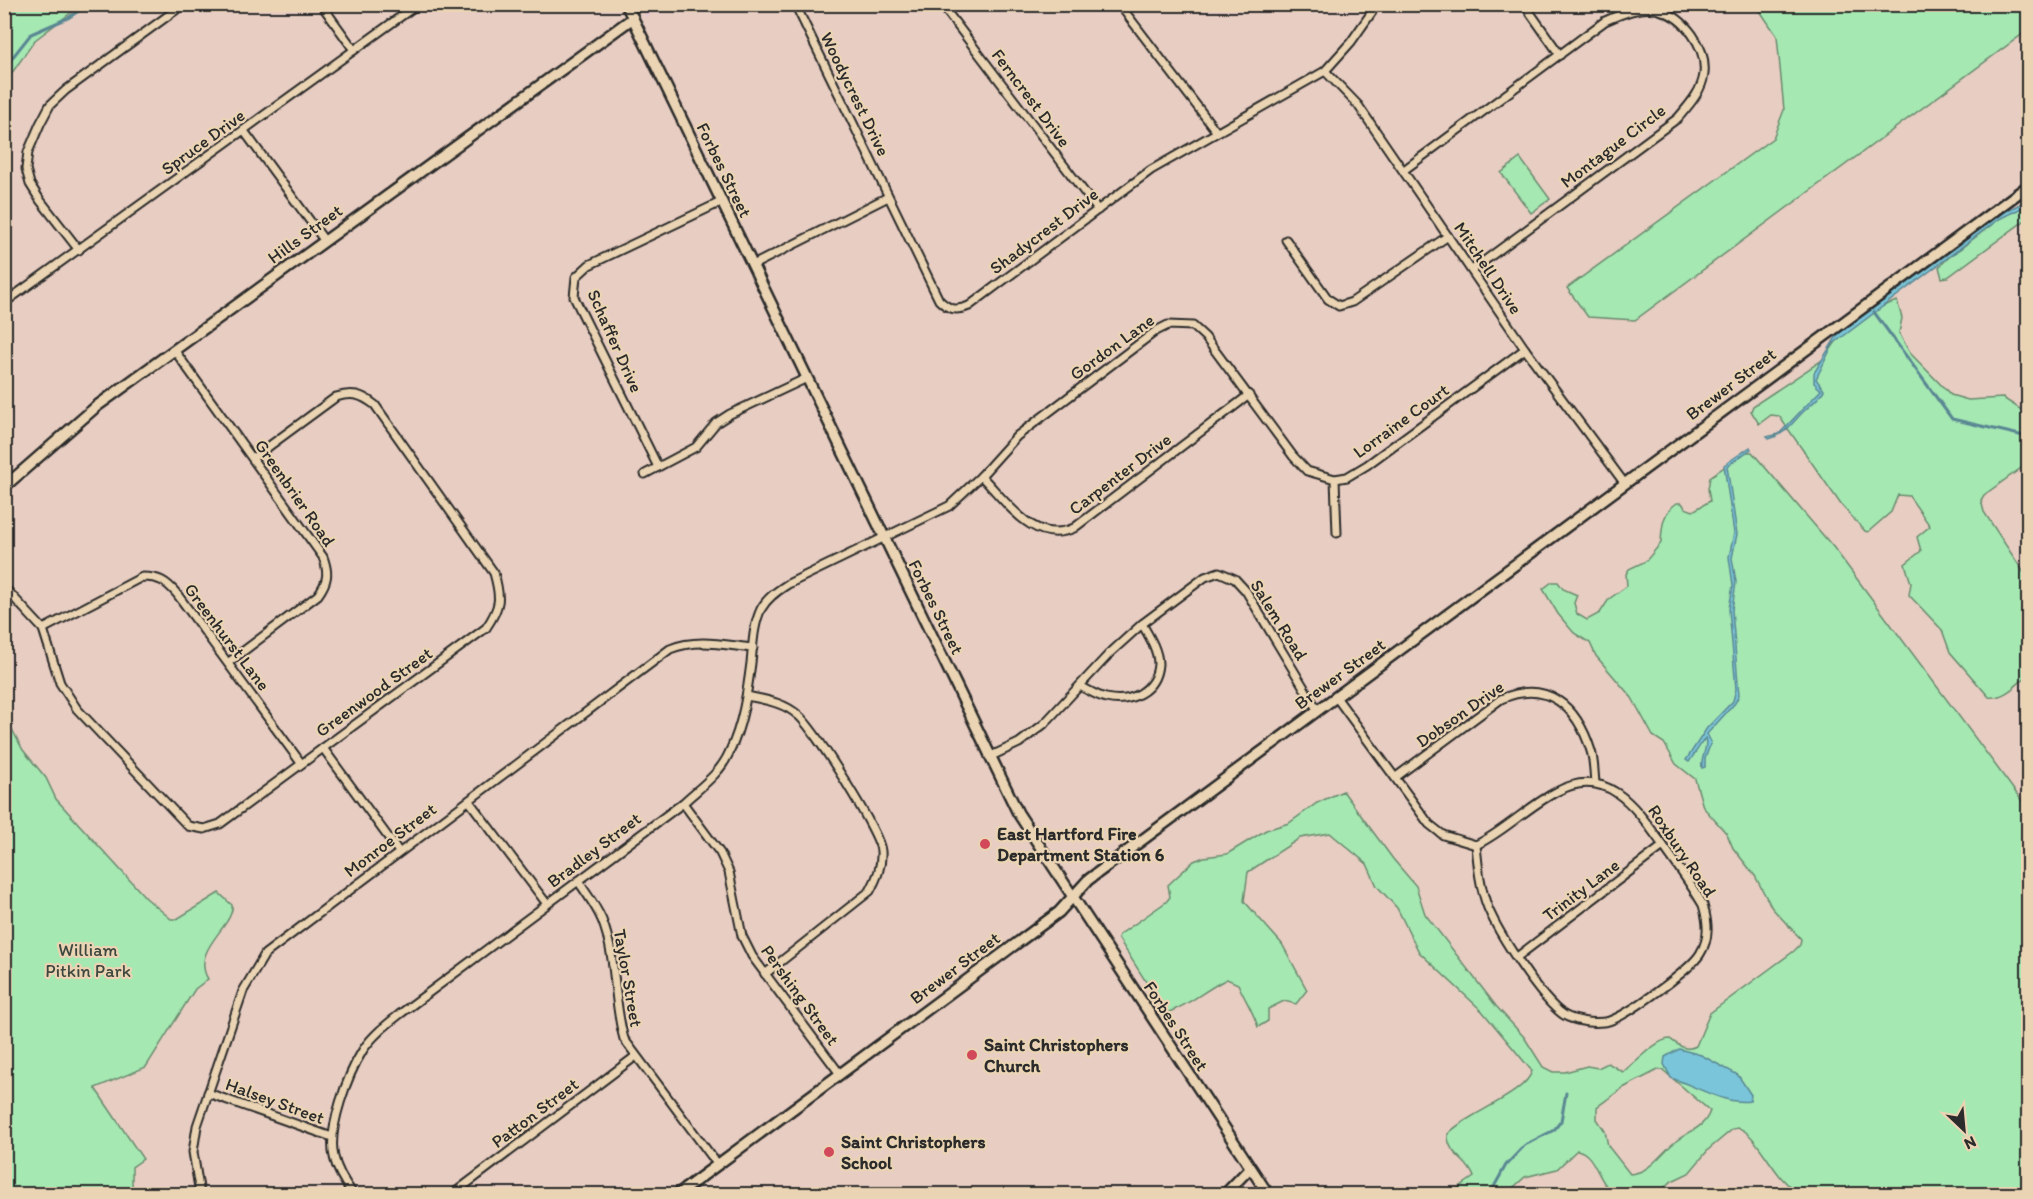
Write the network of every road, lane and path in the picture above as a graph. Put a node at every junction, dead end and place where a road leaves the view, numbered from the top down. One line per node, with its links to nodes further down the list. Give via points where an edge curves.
1 (184, 4): 24 (street, via 50,105 28,152 26,170 30,184)
2 (321, 4): 11 (street)
3 (418, 4): 11 (street, Spruce Drive)
4 (626, 4): 10 (main road, Forbes Street)
5 (795, 4): 18 (street, Woodycrest Drive)
6 (941, 4): 20 (street, Ferncrest Drive)
7 (1119, 4): 15 (street)
8 (1374, 4): 13 (street, Shadycrest Drive, via 1351,42)
9 (1524, 4): 12 (street)
10 (633, 18): 19 (main road, Forbes Street); 22 (main road, Hills Street)
11 (354, 50): 14 (street, Spruce Drive)
12 (1560, 55): 16 (street, Montague Circle); 26 (street, Montague Circle, via 1605,21 1629,10 1659,9 1683,23 1698,42 1704,74 1696,97 1678,118)
13 (1325, 70): 15 (street, Shadycrest Drive); 16 (street, Mitchell Drive, via 1358,105)
14 (244, 131): 22 (street); 24 (street, Spruce Drive)
15 (1216, 131): 20 (street, Shadycrest Drive, via 1151,170)
16 (1404, 170): 21 (street, Mitchell Drive)
17 (2028, 186): 37 (main road, Brewer Street)
18 (888, 197): 20 (street, Shadycrest Drive, via 939,300 948,308 959,310); 25 (street)
19 (721, 202): 25 (main road, Forbes Street); 33 (street, Schaffer Drive, via 589,265 576,277 574,297)
20 (1098, 210)
21 (1448, 236): 23 (street, via 1352,302 1339,306 1328,299); 26 (street, Mitchell Drive)
22 (324, 240): 29 (main road, Hills Street)
23 (1286, 240)
24 (79, 250): 27 (street, Spruce Drive)
25 (753, 265): 30 (main road, Forbes Street)
26 (1472, 270): 28 (street, Mitchell Drive)
27 (4, 303)
28 (1525, 349): 36 (street, Lorraine Court, via 1367,465); 37 (street, Mitchell Drive)
29 (175, 351): 32 (street, Greenbrier Road); 38 (main road, Hills Street, via 97,406)
30 (807, 378): 33 (street, via 730,414 716,423 696,447); 40 (main road, Forbes Street)
31 (1249, 395): 35 (street, Carpenter Drive, via 1061,534 1044,533 1029,524); 35 (street, Gordon Lane, via 1193,326 1168,325 1017,436); 36 (street, Gordon Lane, via 1307,471)
32 (253, 459): 45 (street, Greenbrier Road, via 323,557 327,582 318,595); 50 (street, Greenwood Street, via 336,397 350,393 364,396 375,405 494,573 500,593 498,611 486,628)
33 (658, 467): 34 (street)
34 (645, 474)
35 (981, 476): 40 (street, Gordon Lane, via 949,506)
36 (1335, 479): 39 (street)
37 (1625, 484): 48 (main road, Brewer Street)
38 (4, 487)
39 (1337, 533)
40 (884, 538): 44 (street, Bradley Street, via 772,594 754,629); 51 (main road, Forbes Street)
41 (4, 587): 43 (street, Greenwood Street)
42 (1142, 624): 46 (street, Salem Road); 46 (street, via 1158,662 1154,679 1141,694 1124,700 1105,698); 49 (street, Salem Road, via 1205,577 1219,572 1235,579)
43 (43, 629): 45 (street, Greenhurst Lane, via 142,577 156,577 177,594); 52 (street, Greenwood Street, via 60,683 77,710 188,826 204,829 220,824)
44 (753, 648): 47 (street, Bradley Street); 55 (street, Monroe Street, via 699,642 670,649)
45 (229, 662): 52 (street, Greenhurst Lane)
46 (1080, 686): 51 (street, Salem Road, via 1044,724 1019,743)
47 (747, 696): 56 (street, Bradley Street, via 728,755 713,776); 64 (street, via 780,703 798,715 873,829 882,850 880,871 870,891)
48 (1336, 697): 49 (main road, Brewer Street); 53 (street)
49 (1318, 711): 61 (main road, Brewer Street, via 1088,879)
50 (323, 748): 52 (street, Greenwood Street); 59 (street)
51 (990, 757): 61 (main road, Forbes Street, via 1023,823)
52 (301, 763)
53 (1396, 777): 54 (street, Dobson Drive, via 1501,699 1518,692 1536,691 1561,704 1581,728 1592,752); 57 (street, via 1443,836)
54 (1594, 783): 57 (street, via 1558,790 1495,836); 58 (street, Roxbury Road, via 1627,800)
55 (469, 801): 59 (street, Monroe Street); 62 (street)
56 (683, 803): 60 (street, Bradley Street); 64 (street, Pershing Street, via 720,853 734,891 741,936)
57 (1476, 845): 63 (street, Roxbury Road, via 1488,908)
58 (1663, 846): 63 (street, Trinity Lane); 63 (street, Roxbury Road, via 1694,889 1707,921 1707,938 1688,967 1623,1015 1607,1022 1584,1022 1565,1016 1549,1001)
59 (399, 852): 67 (street, Monroe Street, via 265,954 243,991)
60 (578, 881): 62 (street, Bradley Street); 65 (street, Taylor Street, via 603,922 618,1017 624,1039)
61 (1072, 896): 66 (main road, Brewer Street, via 1059,912); 70 (main road, Forbes Street)
62 (547, 904): 68 (street, Bradley Street, via 380,1030 352,1072)
63 (1517, 957)
64 (765, 974): 66 (street, Pershing Street)
65 (636, 1056): 69 (street, Taylor Street); 73 (street, Patton Street)
66 (840, 1074): 69 (main road, Brewer Street)
67 (208, 1093): 68 (street, Halsey Street); 71 (street, Monroe Street, via 193,1152)
68 (332, 1137): 72 (street, Bradley Street, via 340,1175)
69 (718, 1165): 74 (main road, Brewer Street)
70 (1250, 1168): 75 (main road); 76 (main road, Forbes Street)
71 (200, 1194)
72 (353, 1194)
73 (453, 1194)
74 (678, 1194)
75 (1225, 1194)
76 (1268, 1194)

